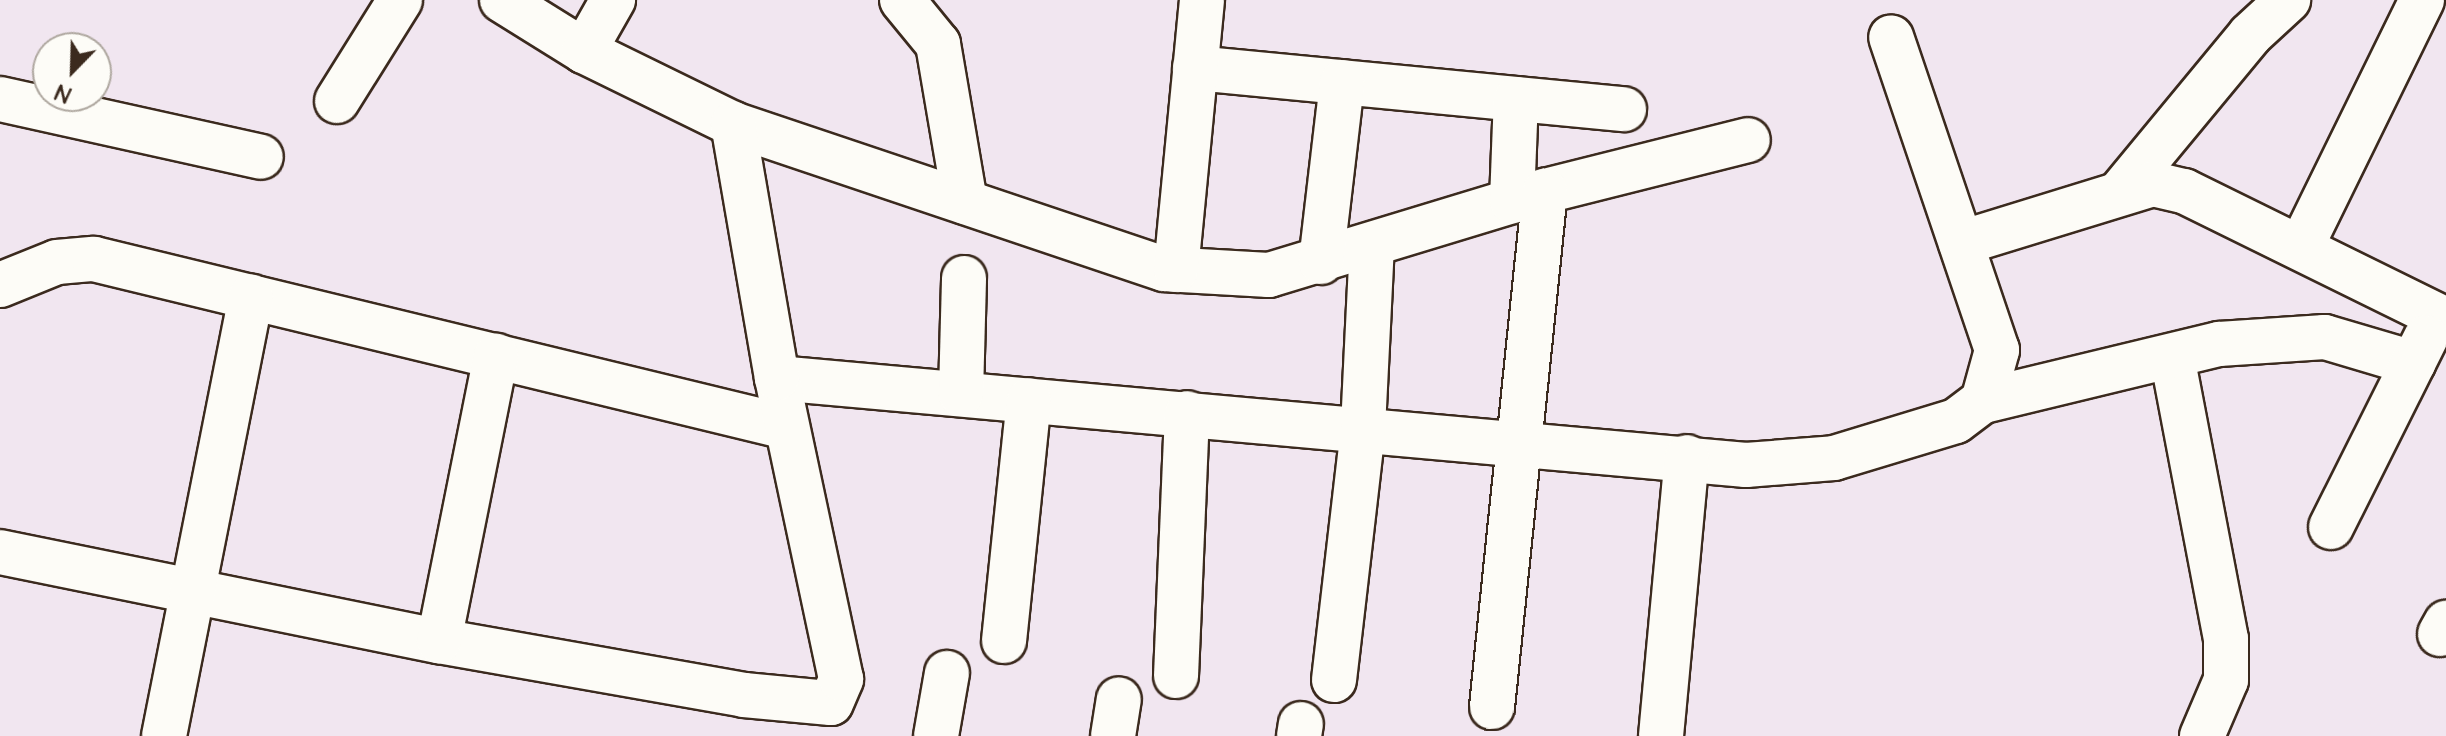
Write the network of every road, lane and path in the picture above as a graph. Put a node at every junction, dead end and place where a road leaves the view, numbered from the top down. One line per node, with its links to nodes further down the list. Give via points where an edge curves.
1 (400, 0): 14 (street)
2 (502, 0): 9 (street)
3 (613, 0): 9 (street)
4 (902, 0): 21 (street, via 938,44)
5 (1202, 0): 10 (street)
6 (2288, 0): 19 (street, via 2250,35)
7 (2422, 0): 24 (street)
8 (1891, 37): 22 (street)
9 (584, 51): 16 (street)
10 (1195, 68): 11 (street); 26 (street)
11 (1342, 82): 13 (street); 25 (street)
12 (0, 99): 18 (street)
13 (1516, 99): 15 (street); 20 (street)
14 (337, 101)
15 (1624, 109)
16 (733, 124): 21 (street); 34 (street)
17 (1748, 140): 20 (street)
18 (261, 157)
19 (2122, 190): 22 (street); 24 (street, via 2153,184 2184,191)
20 (1528, 196): 23 (street); 41 (street)
21 (965, 202): 26 (street)
22 (1961, 243): 37 (street, via 1997,350)
23 (1372, 245): 25 (street); 40 (street)
24 (2301, 247): 30 (street)
25 (1321, 262): 26 (street, via 1269,275)
26 (1176, 270)
27 (964, 278): 35 (street)
28 (0, 285): 29 (street, via 57,262 94,259)
29 (251, 297): 31 (street); 45 (street)
30 (2443, 310): 33 (street)
31 (496, 356): 39 (street); 46 (street)
32 (2172, 356): 33 (street, via 2219,344 2325,337); 37 (street); 55 (street, via 2226,639 2226,680)
33 (2413, 363): 43 (street)
34 (777, 378): 35 (street); 39 (street)
35 (961, 394): 36 (street)
36 (1029, 400): 38 (street); 47 (street)
37 (1983, 401): 42 (street, via 1956,421 1834,458 1746,465)
38 (1187, 413): 40 (street); 49 (street)
39 (787, 427): 46 (street, via 841,679 831,703 744,695)
40 (1363, 428): 41 (street); 50 (street)
41 (1519, 442): 42 (street); 51 (street)
42 (1687, 457): 54 (street)
43 (2331, 527)
44 (0, 552): 45 (street)
45 (191, 591): 46 (street); 52 (street)
46 (439, 641)
47 (1004, 641)
48 (947, 673): 53 (street)
49 (1176, 676)
50 (1334, 680)
51 (1492, 707)
52 (164, 736)
53 (936, 736)
54 (1661, 736)
55 (2202, 736)

